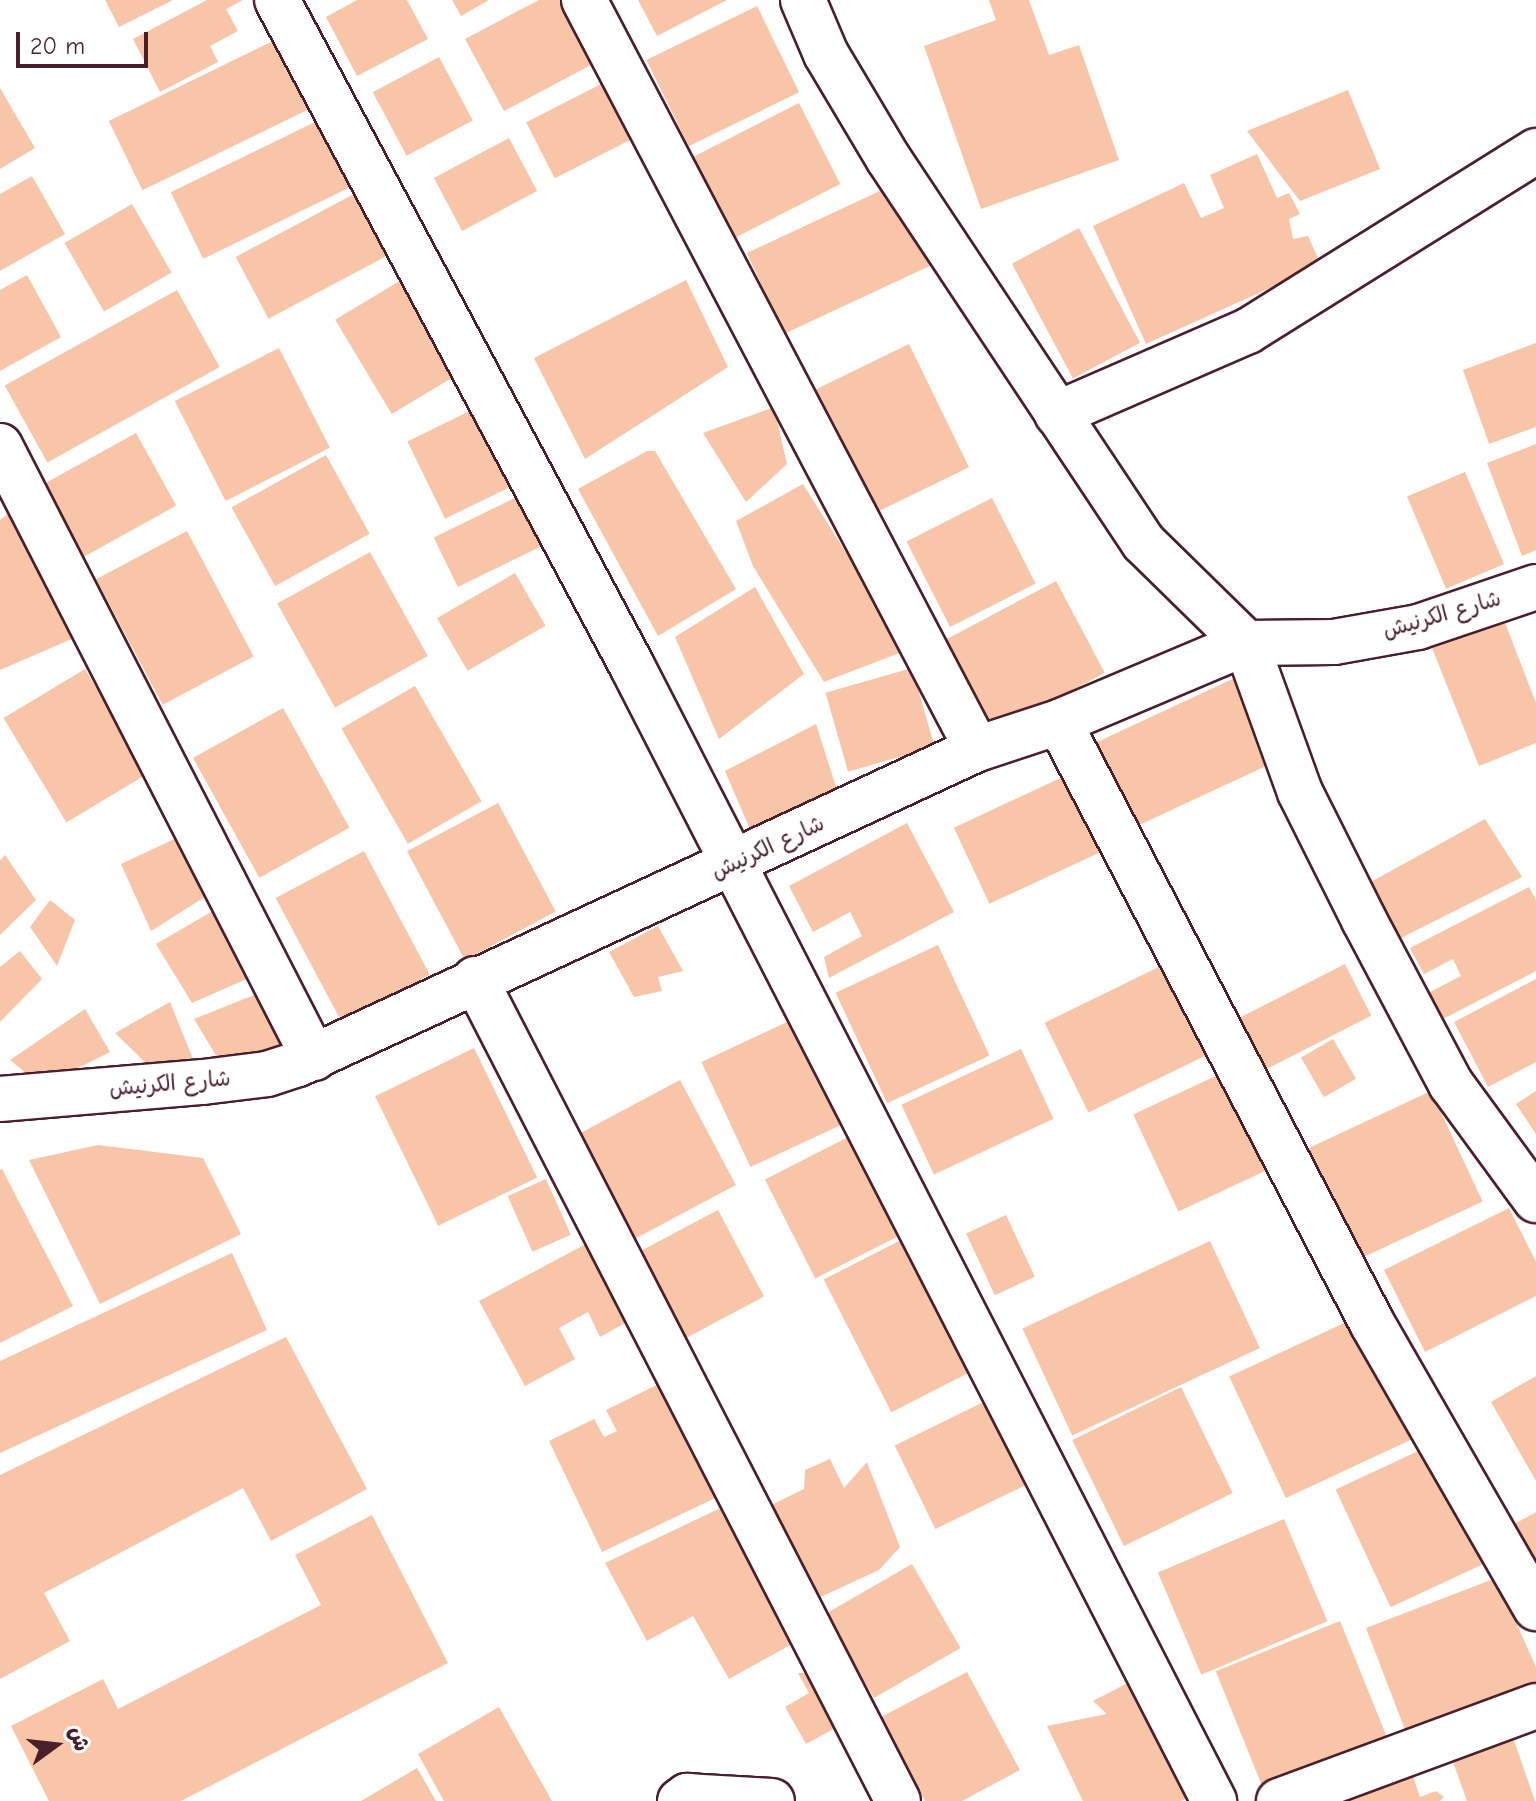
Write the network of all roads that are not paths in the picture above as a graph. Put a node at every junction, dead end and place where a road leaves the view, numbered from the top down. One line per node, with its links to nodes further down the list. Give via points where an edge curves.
1 (277, 0): 11 (street)
2 (584, 0): 10 (street)
3 (803, 0): 5 (street, via 826,54 888,158)
4 (1536, 151): 5 (street, via 1248,331)
5 (1057, 414): 8 (street, via 1144,543)
6 (0, 446): 13 (street)
7 (1536, 587): 8 (street, شارع الكرنيش, via 1418,627 1334,642)
8 (1246, 643): 9 (street, شارع الكرنيش); 15 (street, via 1300,792 1364,920 1451,1084)
9 (1059, 722): 10 (street, شارع الكرنيش); 16 (street, via 1372,1323)
10 (977, 749): 11 (street, شارع الكرنيش)
11 (733, 865): 12 (street, شارع الكرنيش); 21 (street)
12 (475, 979): 13 (street, شارع الكرنيش); 20 (street)
13 (314, 1058): 14 (street, شارع الكرنيش, via 267,1074 216,1081)
14 (0, 1099)
15 (1536, 1200)
16 (1536, 1608)
17 (1536, 1706): 22 (street)
18 (680, 1801): 19 (street, via 687,1796)
19 (772, 1801)
20 (898, 1801)
21 (1214, 1801)
22 (1279, 1801)

